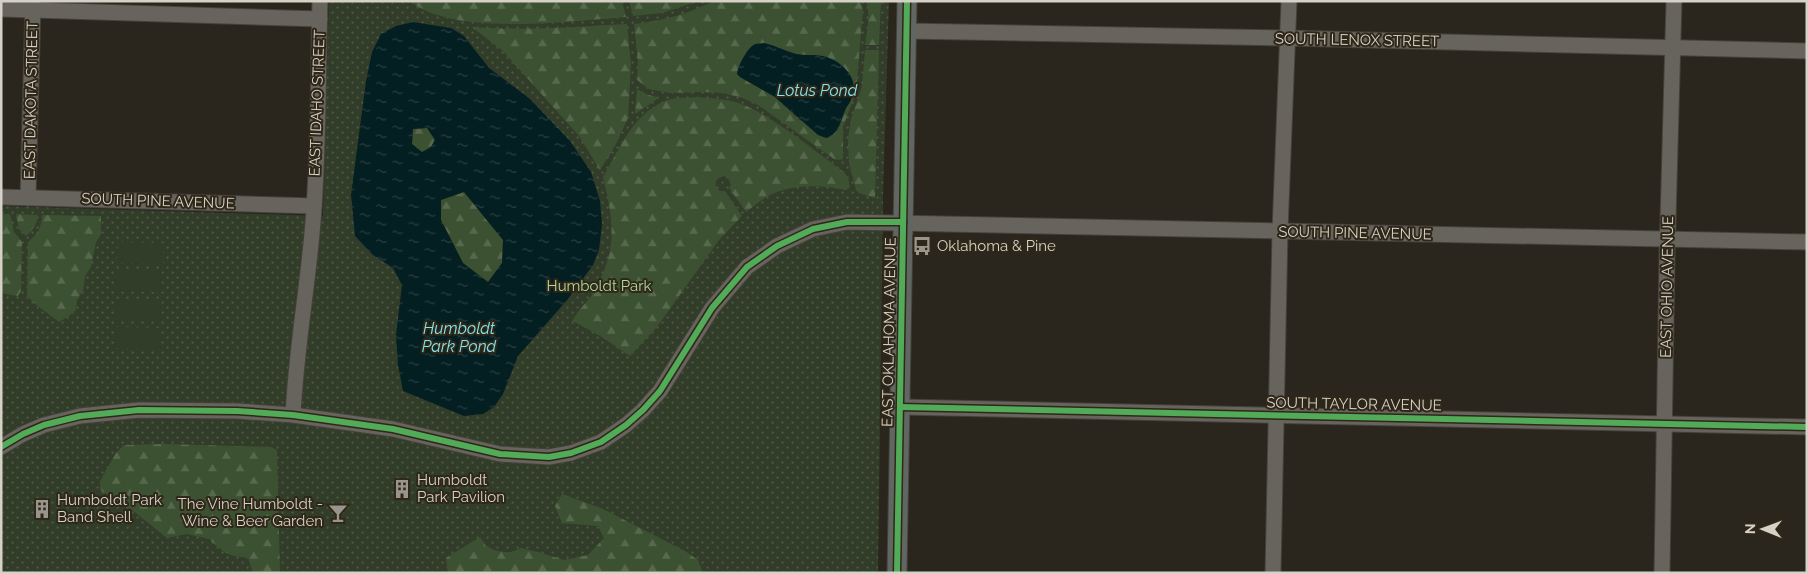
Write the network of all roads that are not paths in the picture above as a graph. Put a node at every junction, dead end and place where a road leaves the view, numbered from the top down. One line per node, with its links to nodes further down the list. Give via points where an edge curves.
1 (320, 1): 7 (street, EAST IDAHO STREET)
2 (907, 1): 8 (main road, EAST OKLAHOMA AVENUE)
3 (1289, 1): 9 (street)
4 (1674, 1): 10 (street, EAST OHIO AVENUE)
5 (33, 6): 6 (street); 7 (street); 13 (street, EAST DAKOTA STREET)
6 (1, 9)
7 (320, 19): 14 (street, EAST IDAHO STREET)
8 (907, 31): 9 (street, SOUTH LENOX STREET); 15 (main road, EAST OKLAHOMA AVENUE)
9 (1288, 38): 10 (street, SOUTH LENOX STREET); 16 (street)
10 (1673, 47): 11 (street, SOUTH LENOX STREET); 17 (street, EAST OHIO AVENUE)
11 (1807, 51)
12 (1, 197): 13 (street, SOUTH PINE AVENUE)
13 (28, 198): 14 (street, SOUTH PINE AVENUE)
14 (314, 206): 20 (street, EAST IDAHO STREET)
15 (903, 222): 16 (street, SOUTH PINE AVENUE); 19 (main road, EAST OKLAHOMA AVENUE); 20 (street, SOUTH PINE AVENUE, via 847,222 814,229 762,256 747,267 712,308 660,391 643,410 601,442 571,453 549,457 500,454 392,429)
16 (1280, 231): 17 (street, SOUTH PINE AVENUE); 21 (street)
17 (1667, 239): 18 (street, SOUTH PINE AVENUE); 22 (street, EAST OHIO AVENUE)
18 (1807, 242)
19 (900, 407): 21 (street, SOUTH TAYLOR AVENUE); 25 (main road, EAST OKLAHOMA AVENUE)
20 (293, 415): 24 (street, SOUTH PINE AVENUE, via 139,410 89,415 44,425)
21 (1276, 415): 22 (street, SOUTH TAYLOR AVENUE); 26 (street)
22 (1664, 424): 23 (street, SOUTH TAYLOR AVENUE); 27 (street, EAST OHIO AVENUE)
23 (1807, 427)
24 (1, 447)
25 (897, 573)
26 (1273, 573)
27 (1662, 573)

